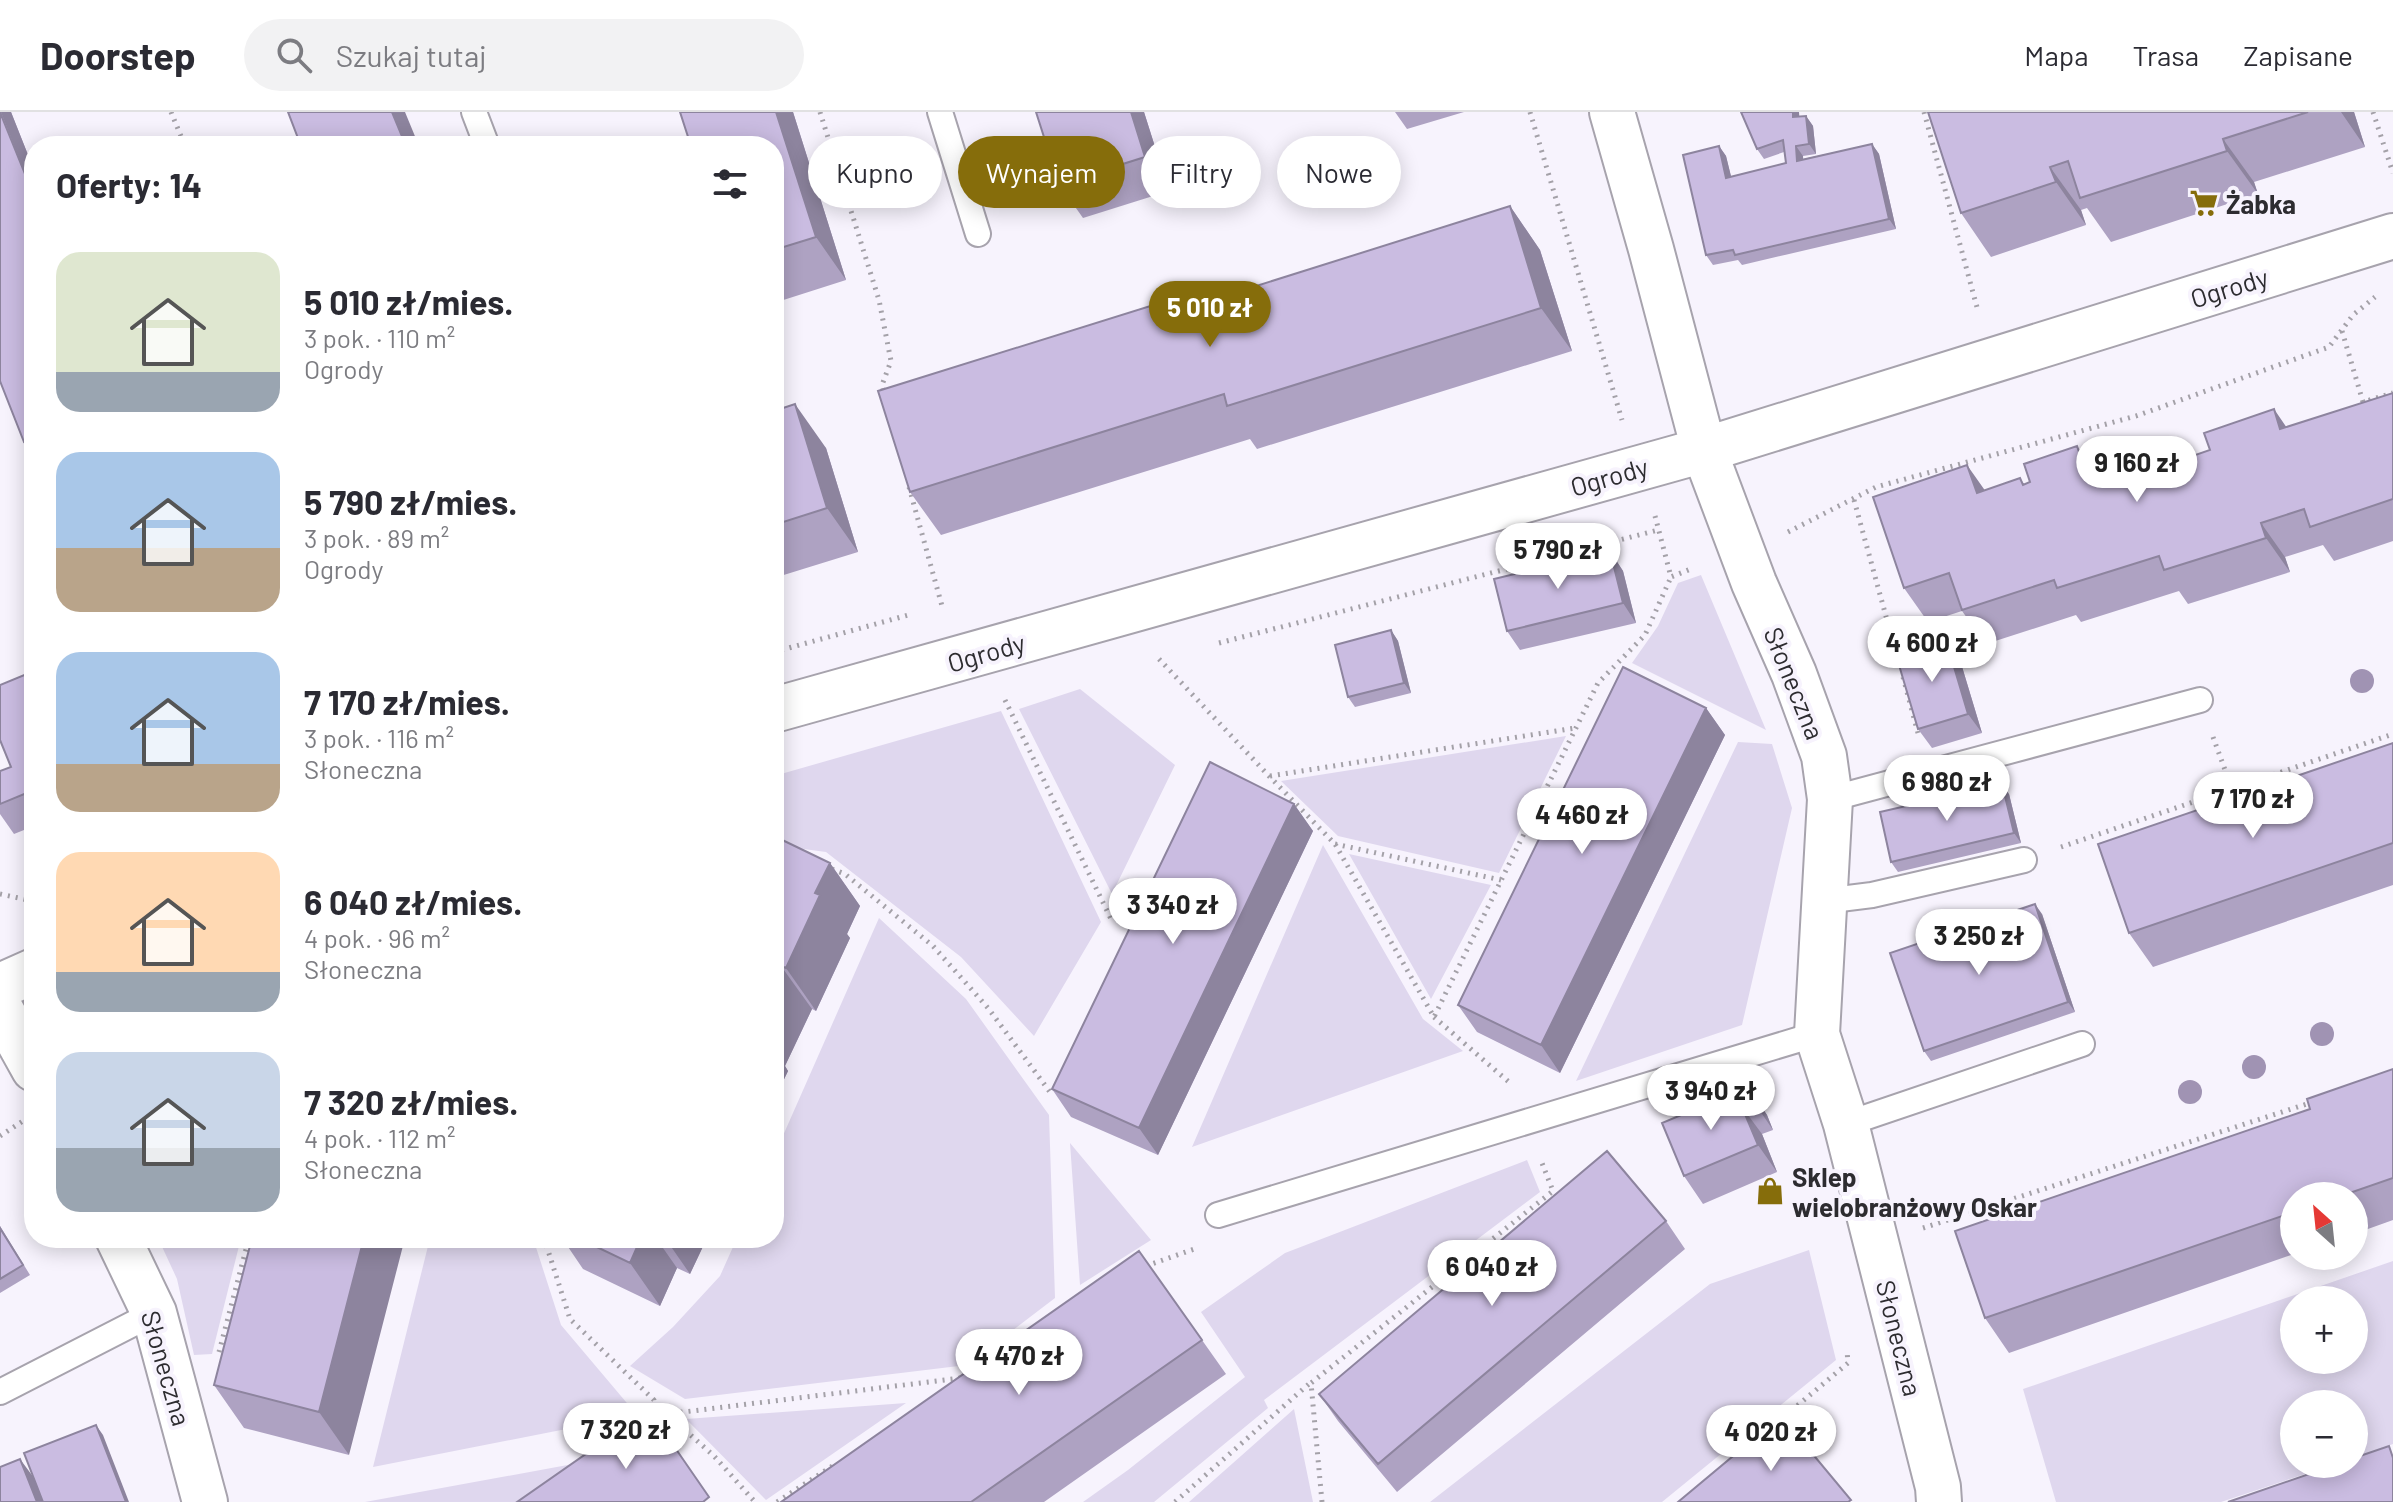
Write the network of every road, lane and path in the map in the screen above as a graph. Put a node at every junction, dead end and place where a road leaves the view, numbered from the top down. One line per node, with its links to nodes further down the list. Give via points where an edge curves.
1 (171, 112): 9 (path)
2 (474, 112): 10 (lane)
3 (820, 112): 18 (path, via 879,300 891,361 882,385)
4 (940, 112): 12 (lane)
5 (1530, 112): 19 (path)
6 (1612, 112): 20 (street, Słoneczna)
7 (1924, 112): 15 (path)
8 (2373, 112): 11 (path)
9 (181, 136)
10 (483, 136)
11 (2393, 173)
12 (978, 234)
13 (2393, 236): 20 (street, Ogrody)
14 (2386, 289): 16 (path)
15 (1978, 312)
16 (2342, 330): 17 (path, via 2363,402); 22 (path, via 2329,347 2136,416 1876,487)
17 (2393, 393)
18 (886, 400)
19 (1623, 426)
20 (1704, 450): 31 (street, Ogrody); 37 (street, Słoneczna, via 1824,756)
21 (906, 474): 26 (path)
22 (1854, 499): 24 (path); 34 (path)
23 (1659, 530): 27 (path)
24 (1790, 532)
25 (1671, 577): 32 (path, via 1645,635 1598,683)
26 (942, 606)
27 (1205, 647)
28 (1174, 655): 35 (path, via 1159,659)
29 (1005, 699): 45 (path)
30 (2200, 700): 34 (lane); 36 (path)
31 (784, 707)
32 (1575, 728): 35 (path); 41 (path)
33 (2393, 734): 36 (path)
34 (1929, 773): 37 (lane)
35 (1269, 776): 38 (path)
36 (2232, 789): 39 (path)
37 (1830, 799): 44 (street, Słoneczna)
38 (1335, 844): 41 (path); 49 (path)
39 (2024, 860): 44 (lane)
40 (819, 864): 54 (path, via 845,874 933,946 988,1008)
41 (1501, 880): 49 (path)
42 (0, 894): 43 (path)
43 (24, 899)
44 (1824, 901): 50 (street, Słoneczna)
45 (1111, 919)
46 (24, 975): 47 (street)
47 (0, 986)
48 (0, 1008): 52 (street)
49 (1434, 1017): 53 (path)
50 (1817, 1034): 57 (street, Słoneczna); 60 (lane)
51 (2082, 1044): 57 (lane)
52 (24, 1051)
53 (1512, 1084)
54 (1050, 1092)
55 (2323, 1099): 61 (path)
56 (24, 1121): 58 (path)
57 (1846, 1124): 61 (street, Słoneczna)
58 (0, 1136)
59 (1535, 1146): 70 (path, via 1553,1191)
60 (1218, 1215)
61 (1876, 1243): 83 (street, Słoneczna)
62 (1201, 1247): 66 (path)
63 (123, 1248): 67 (street, Słoneczna)
64 (246, 1248): 69 (path)
65 (547, 1248): 74 (path, via 570,1319 654,1400)
66 (1144, 1267)
67 (154, 1313): 72 (lane); 78 (street, Słoneczna)
68 (1847, 1338): 75 (path, via 1848,1363)
69 (217, 1362)
70 (1311, 1383): 81 (path); 82 (path)
71 (957, 1385): 73 (path, via 970,1377)
72 (0, 1392)
73 (667, 1414): 74 (path); 79 (path)
74 (656, 1420): 76 (path)
75 (1778, 1421)
76 (643, 1428)
77 (841, 1460): 80 (path)
78 (205, 1502)
79 (755, 1502)
80 (777, 1502)
81 (1175, 1502)
82 (1322, 1502)
83 (1939, 1502)

